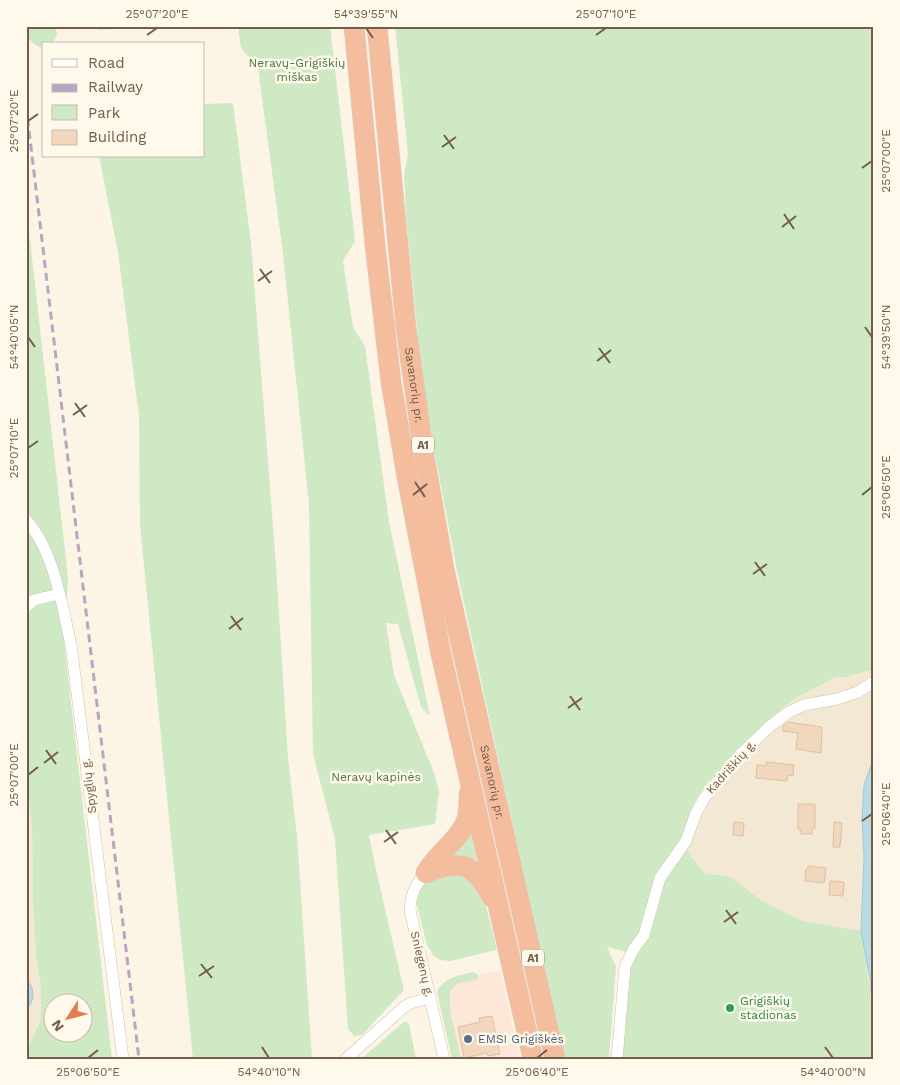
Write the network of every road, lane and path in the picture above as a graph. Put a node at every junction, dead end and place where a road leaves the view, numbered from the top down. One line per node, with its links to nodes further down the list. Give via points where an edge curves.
1 (354, 26): 9 (highway, A1, via 391,382 441,654)
2 (377, 26): 4 (highway, Savanorių pr. / A1)
3 (387, 26): 4 (highway)
4 (406, 328): 17 (highway, Savanorių pr. / A1, via 444,569)
5 (26, 520): 6 (street, Spyglių g., via 42,546)
6 (59, 594): 7 (street, via 34,600); 13 (street, Spyglių g., via 76,679)
7 (26, 607)
8 (874, 682): 18 (street, Kadriškių g., via 858,692 804,705 789,712 740,755 705,797 686,841 660,878 644,935 625,967)
9 (470, 780): 10 (highway, via 468,817); 11 (highway, A1)
10 (426, 873): 11 (highway, via 451,864 470,869 491,895); 12 (street, Sniegenų g., via 416,884 410,910)
11 (502, 920): 16 (highway, A1)
12 (430, 998): 14 (street, via 404,1007); 15 (street, Sniegenų g.)
13 (123, 1059)
14 (346, 1059)
15 (444, 1059)
16 (533, 1059)
17 (555, 1059)
18 (617, 1059)

